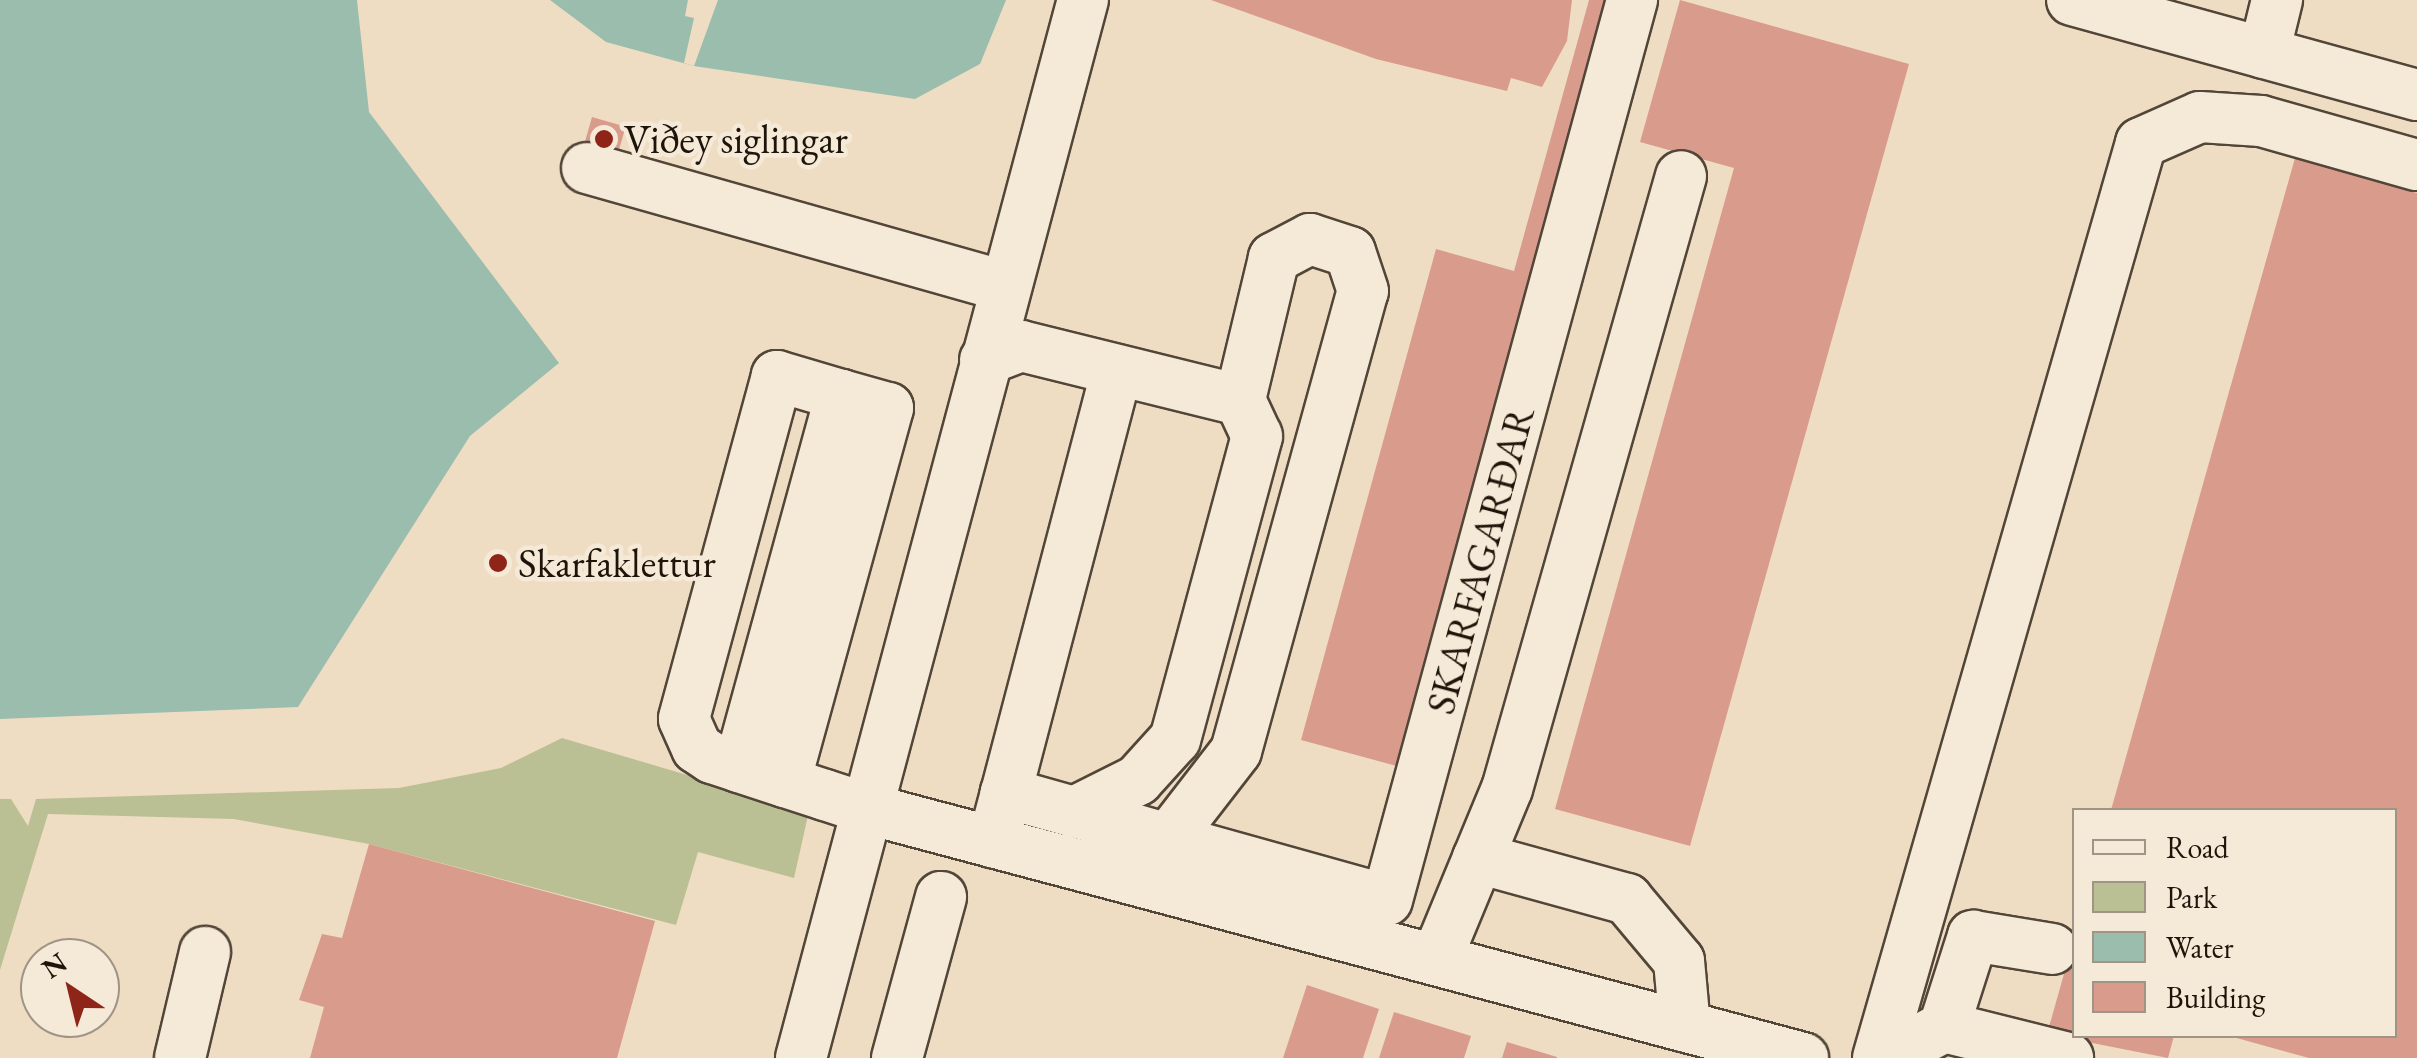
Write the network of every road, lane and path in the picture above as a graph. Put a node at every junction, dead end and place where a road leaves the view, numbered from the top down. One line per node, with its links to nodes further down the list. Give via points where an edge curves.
1 (1083, 0): 11 (street)
2 (1632, 0): 19 (street, SKARFAGARÐAR, via 1387,900)
3 (2072, 0): 5 (street)
4 (2276, 0): 5 (street)
5 (2264, 53): 6 (street)
6 (2417, 95)
7 (2417, 165): 32 (street, via 2261,121 2200,118 2141,143)
8 (587, 168): 11 (street)
9 (1680, 176): 21 (street, via 1507,788)
10 (1332, 242): 14 (street, via 1310,239 1274,258); 18 (street, via 1337,273 1207,730); 19 (street, via 1361,269 1363,291 1236,752)
11 (1005, 286): 12 (street)
12 (986, 360): 13 (street, via 1021,346); 17 (street)
13 (1117, 370): 14 (street); 16 (street)
14 (1240, 400): 18 (street, via 1256,436 1175,739)
15 (744, 768): 15 (street, via 827,391 777,376 684,719 686,736); 17 (street)
16 (1006, 793): 18 (street, SKARFAGARÐAR); 20 (street)
17 (861, 807): 20 (street); 28 (street)
18 (1096, 819): 19 (street, SKARFAGARÐAR)
19 (1168, 839)
20 (993, 842): 25 (street)
21 (1478, 858): 25 (street); 26 (street, via 1627,899 1679,962)
22 (941, 897): 30 (street)
23 (2052, 949): 27 (street, via 1973,936)
24 (205, 952): 29 (street)
25 (1436, 960): 26 (street)
26 (1685, 1027): 31 (street)
27 (1944, 1027): 33 (street); 34 (street)
28 (804, 1057)
29 (180, 1058)
30 (897, 1058)
31 (1803, 1058)
32 (1878, 1058)
33 (1886, 1058)
34 (2068, 1058)

